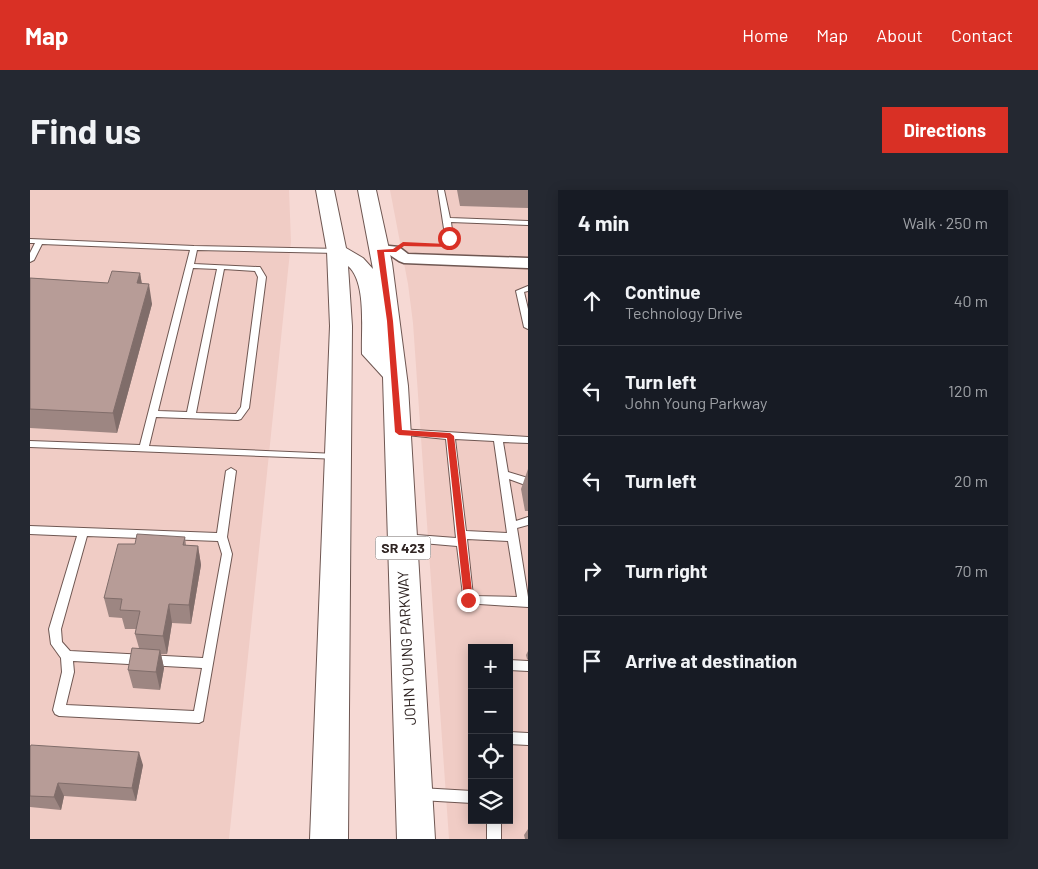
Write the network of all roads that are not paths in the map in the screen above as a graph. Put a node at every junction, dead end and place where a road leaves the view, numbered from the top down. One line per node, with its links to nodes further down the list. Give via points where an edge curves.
1 (325, 190): 13 (main road)
2 (338, 190): 9 (main road, via 350,232)
3 (367, 190): 9 (main road, JOHN YOUNG PARKWAY / SR 423)
4 (441, 190): 5 (lane)
5 (447, 220): 6 (lane); 10 (lane)
6 (528, 223)
7 (30, 241): 8 (lane)
8 (39, 242): 11 (lane); 14 (lane)
9 (372, 244): 10 (street); 15 (street, via 404,258); 20 (main road, JOHN YOUNG PARKWAY / SR 423)
10 (450, 246): 12 (street)
11 (194, 248): 13 (lane); 16 (lane)
12 (528, 248)
13 (337, 251): 20 (main road, via 358,263 365,273 369,286 374,354); 29 (main road, via 340,326)
14 (30, 260)
15 (528, 263)
16 (189, 266): 17 (lane); 21 (lane)
17 (221, 267): 22 (lane); 22 (lane, via 257,269 262,277 245,408 238,418)
18 (528, 288): 19 (lane, via 520,291)
19 (528, 327)
20 (395, 375): 23 (main road, JOHN YOUNG PARKWAY / SR 423)
21 (152, 414): 22 (lane); 28 (lane)
22 (191, 416)
23 (399, 432): 24 (lane); 38 (main road, JOHN YOUNG PARKWAY / SR 423)
24 (450, 436): 25 (lane); 39 (lane)
25 (498, 438): 26 (lane); 31 (lane)
26 (528, 440)
27 (30, 444): 28 (lane)
28 (144, 449): 29 (lane)
29 (338, 457): 50 (main road)
30 (231, 471): 37 (lane)
31 (504, 474): 32 (lane); 36 (lane)
32 (528, 482)
33 (528, 521): 36 (lane)
34 (30, 530): 35 (lane)
35 (83, 532): 37 (lane); 41 (lane, via 55,629 57,644)
36 (512, 532): 39 (lane); 40 (lane)
37 (222, 537): 42 (lane, via 227,554)
38 (402, 538): 39 (lane); 47 (main road, JOHN YOUNG PARKWAY / SR 423)
39 (463, 539): 40 (lane, via 468,600)
40 (526, 602)
41 (67, 656): 42 (lane); 42 (lane, via 68,672 59,710 199,717)
42 (208, 663)
43 (513, 665): 44 (lane)
44 (528, 666)
45 (513, 738): 46 (lane)
46 (528, 739)
47 (414, 794): 48 (lane); 51 (main road, JOHN YOUNG PARKWAY / SR 423)
48 (468, 797)
49 (494, 824): 52 (lane)
50 (330, 839)
51 (416, 839)
52 (494, 839)

